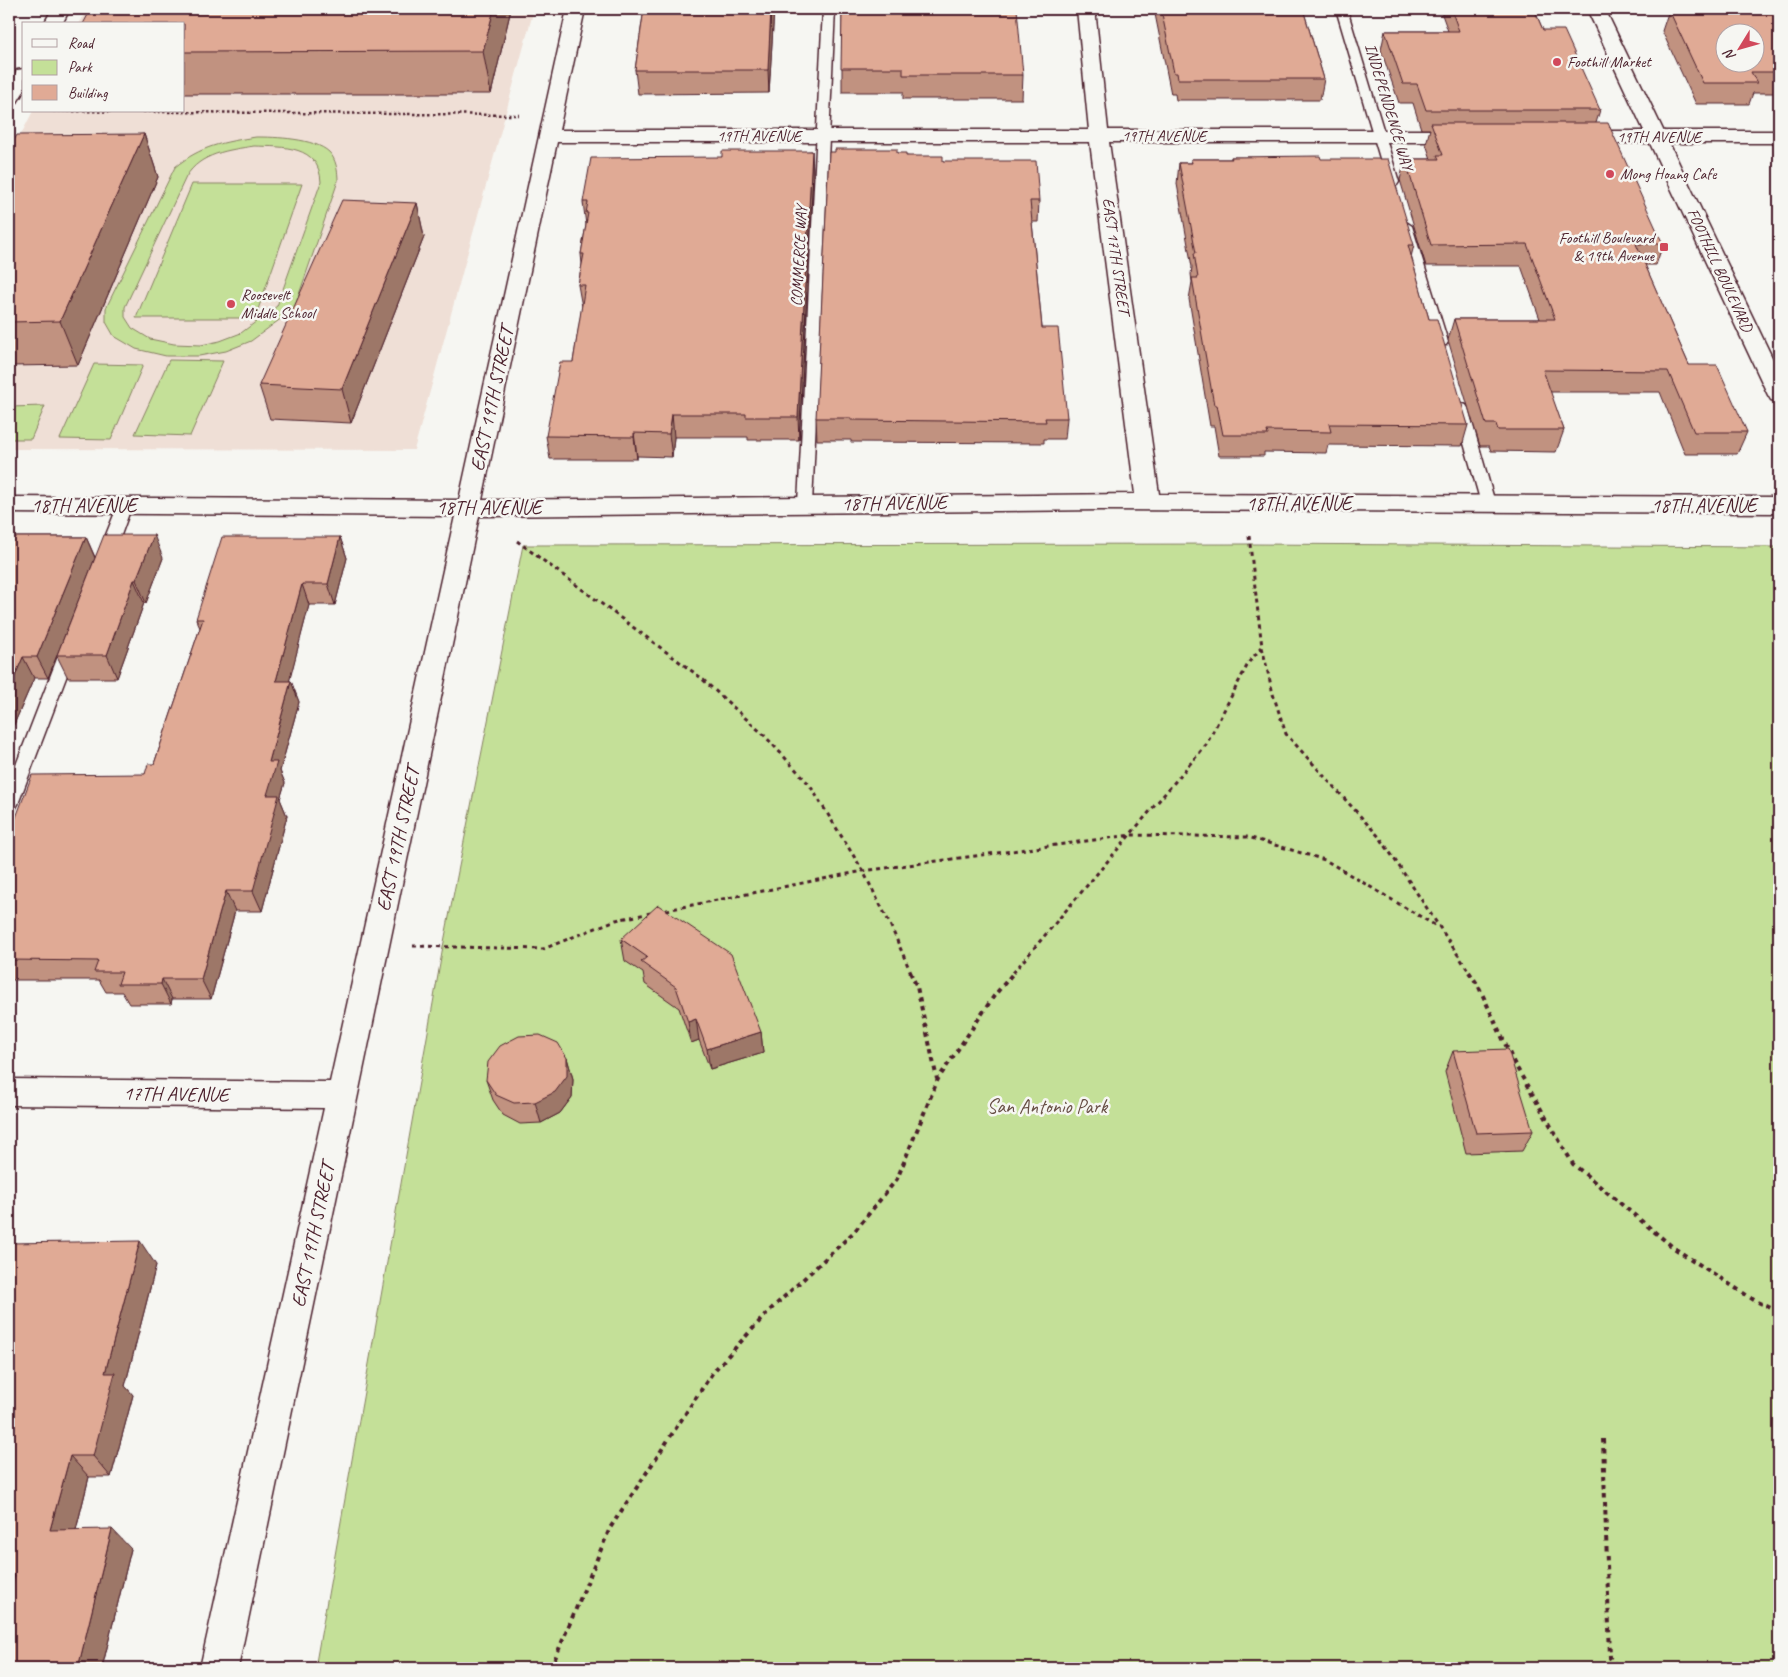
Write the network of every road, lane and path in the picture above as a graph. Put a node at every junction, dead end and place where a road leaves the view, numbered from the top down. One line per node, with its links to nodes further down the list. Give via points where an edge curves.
1 (61, 9): 7 (street)
2 (576, 9): 11 (street, EAST 19TH STREET)
3 (829, 9): 13 (lane, COMMERCE WAY)
4 (1086, 9): 14 (street, EAST 17TH STREET)
5 (1342, 9): 12 (lane, INDEPENDENCE WAY)
6 (1596, 9): 17 (street, FOOTHILL BOULEVARD)
7 (54, 22)
8 (22, 77): 9 (street)
9 (9, 100)
10 (86, 112): 11 (path)
11 (552, 126): 13 (street, 19TH AVENUE); 31 (street, EAST 19TH STREET)
12 (1379, 135): 14 (street, 19TH AVENUE); 15 (street, 19TH AVENUE); 19 (lane, INDEPENDENCE WAY)
13 (823, 136): 14 (street, 19TH AVENUE); 27 (lane, COMMERCE WAY)
14 (1099, 136): 24 (street, EAST 17TH STREET)
15 (1487, 136)
16 (1556, 136): 17 (street, 19TH AVENUE)
17 (1658, 137): 18 (street, 19TH AVENUE); 22 (street, FOOTHILL BOULEVARD)
18 (1779, 137)
19 (1398, 197)
20 (1403, 216): 21 (lane)
21 (1446, 358)
22 (1779, 395)
23 (1457, 396): 26 (lane)
24 (1148, 502): 25 (street, 18TH AVENUE); 27 (street, 18TH AVENUE)
25 (1243, 503): 26 (street, 18TH AVENUE); 34 (path)
26 (1488, 503): 29 (street, 18TH AVENUE)
27 (806, 504): 31 (street, 18TH AVENUE)
28 (125, 505): 30 (street, 18TH AVENUE); 31 (street, 18TH AVENUE); 32 (lane)
29 (1779, 505)
30 (9, 506)
31 (469, 508): 37 (path, via 700,677 764,735 808,784); 39 (street, EAST 19TH STREET)
32 (100, 569)
33 (76, 632): 35 (lane)
34 (1262, 647): 36 (path, via 1249,662 1206,745); 38 (path, via 1286,734 1381,839)
35 (9, 804)
36 (1131, 835): 37 (path); 38 (path, via 1248,837 1297,851 1325,860); 40 (path, via 994,996)
37 (863, 871): 39 (path, via 616,920 543,949); 40 (path, via 917,987)
38 (1439, 927): 43 (path, via 1478,985 1514,1063 1574,1164 1674,1248 1754,1300)
39 (375, 945): 42 (street, EAST 19TH STREET)
40 (938, 1079): 46 (path, via 897,1179 854,1232 769,1311 713,1372 610,1528)
41 (9, 1092): 42 (street, 17TH AVENUE)
42 (342, 1095): 45 (street, EAST 19TH STREET)
43 (1779, 1312)
44 (1602, 1439): 47 (path, via 1610,1658)
45 (219, 1668)
46 (552, 1668)
47 (1618, 1668)

